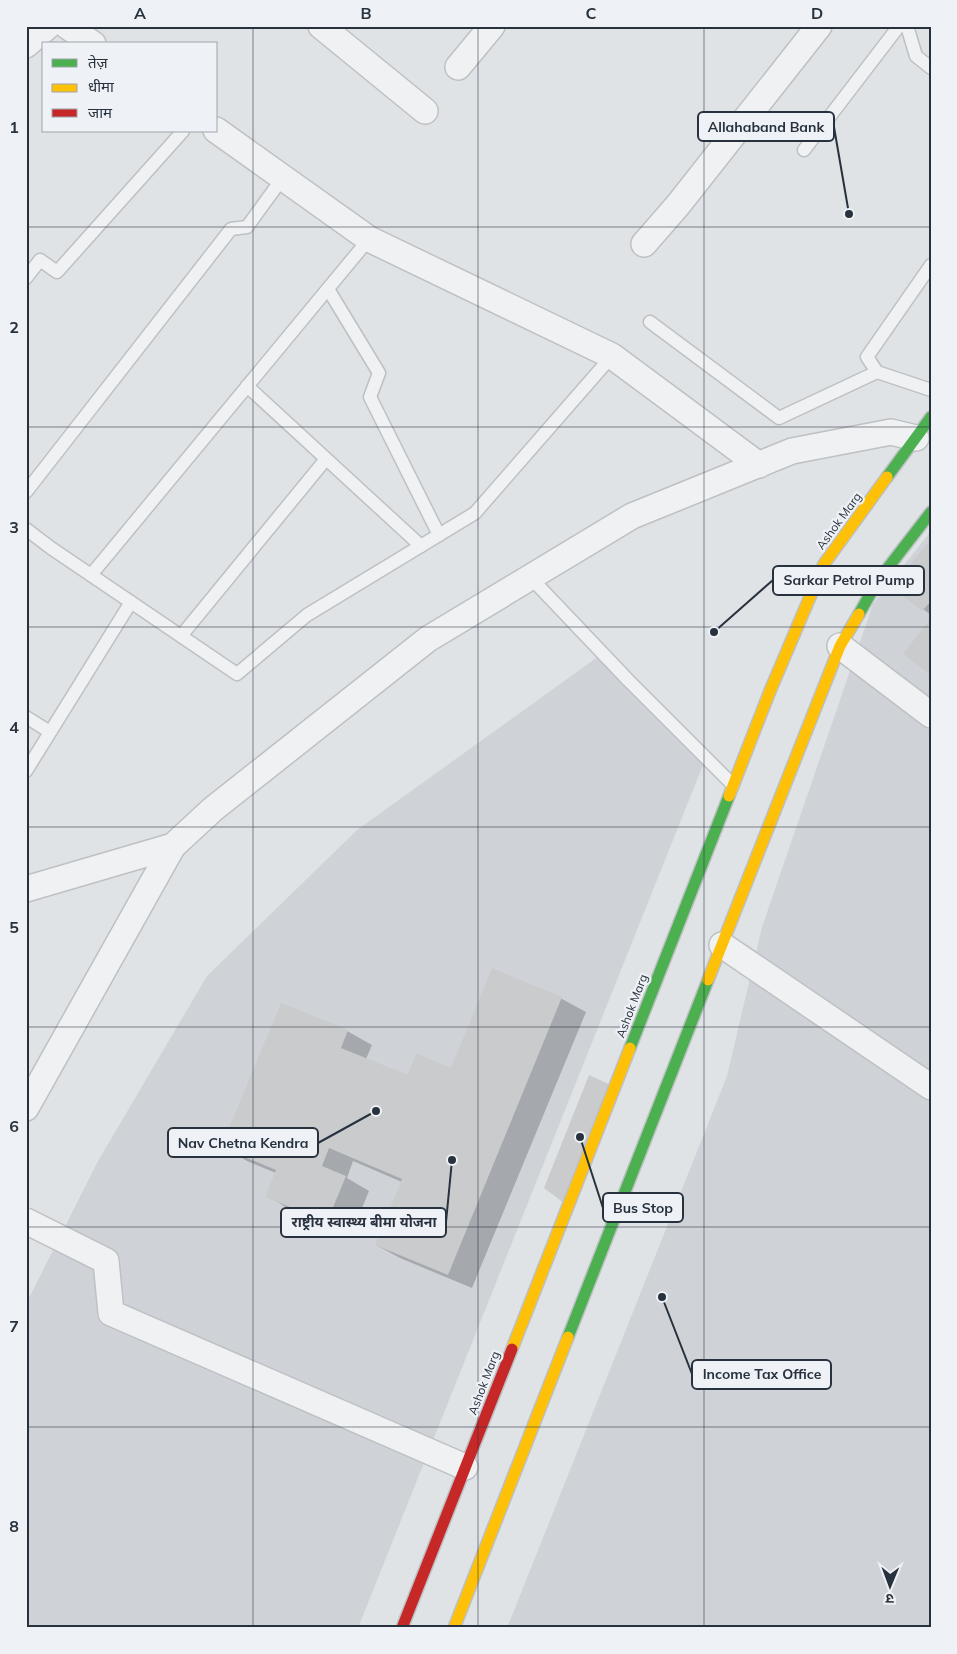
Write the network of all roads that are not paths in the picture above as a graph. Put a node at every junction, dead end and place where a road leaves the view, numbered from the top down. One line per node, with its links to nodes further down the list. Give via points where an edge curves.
1 (48, 26): 9 (street)
2 (67, 26): 8 (street)
3 (322, 26): 12 (street)
4 (492, 26): 10 (street)
5 (819, 26): 18 (street)
6 (899, 26): 15 (lane)
7 (907, 26): 11 (lane, via 916,56)
8 (89, 42)
9 (26, 45)
10 (458, 67)
11 (931, 68)
12 (425, 111)
13 (218, 131): 16 (street)
14 (182, 132): 20 (lane, via 57,272 40,260)
15 (804, 150)
16 (284, 176): 17 (street); 31 (lane, via 247,227 231,229)
17 (369, 239): 21 (lane); 23 (street)
18 (644, 244)
19 (931, 265): 24 (lane, via 867,357)
20 (26, 278)
21 (328, 289): 25 (lane); 34 (lane, via 379,373 370,397)
22 (650, 322): 24 (lane, via 779,418)
23 (612, 356): 30 (street); 34 (lane, via 475,513)
24 (877, 372): 26 (lane)
25 (247, 386): 29 (lane); 36 (lane)
26 (931, 390)
27 (931, 417): 28 (main road, Ashok Marg)
28 (916, 438): 30 (street, via 891,432 792,451); 45 (main road, Ashok Marg, via 824,564)
29 (326, 459): 35 (lane); 39 (lane)
30 (759, 465): 37 (street, via 632,516)
31 (26, 492)
32 (931, 512): 40 (main road, via 877,582)
33 (26, 529): 36 (lane)
34 (439, 535): 35 (lane)
35 (421, 546): 39 (lane, via 307,615 237,674)
36 (91, 575): 38 (lane)
37 (530, 577): 45 (lane); 46 (street, via 428,639 213,809)
38 (132, 602): 39 (lane); 43 (lane)
39 (181, 636)
40 (840, 646): 41 (street); 48 (main road)
41 (931, 715)
42 (26, 717): 43 (lane)
43 (50, 732): 44 (lane)
44 (26, 771)
45 (733, 785): 52 (main road, Ashok Marg)
46 (172, 846): 47 (street); 50 (street)
47 (26, 889)
48 (722, 945): 49 (street); 54 (main road)
49 (931, 1087)
50 (26, 1108)
51 (26, 1221): 52 (street, via 106,1261 111,1313)
52 (465, 1467): 53 (main road, Ashok Marg)
53 (402, 1628)
54 (454, 1628)

